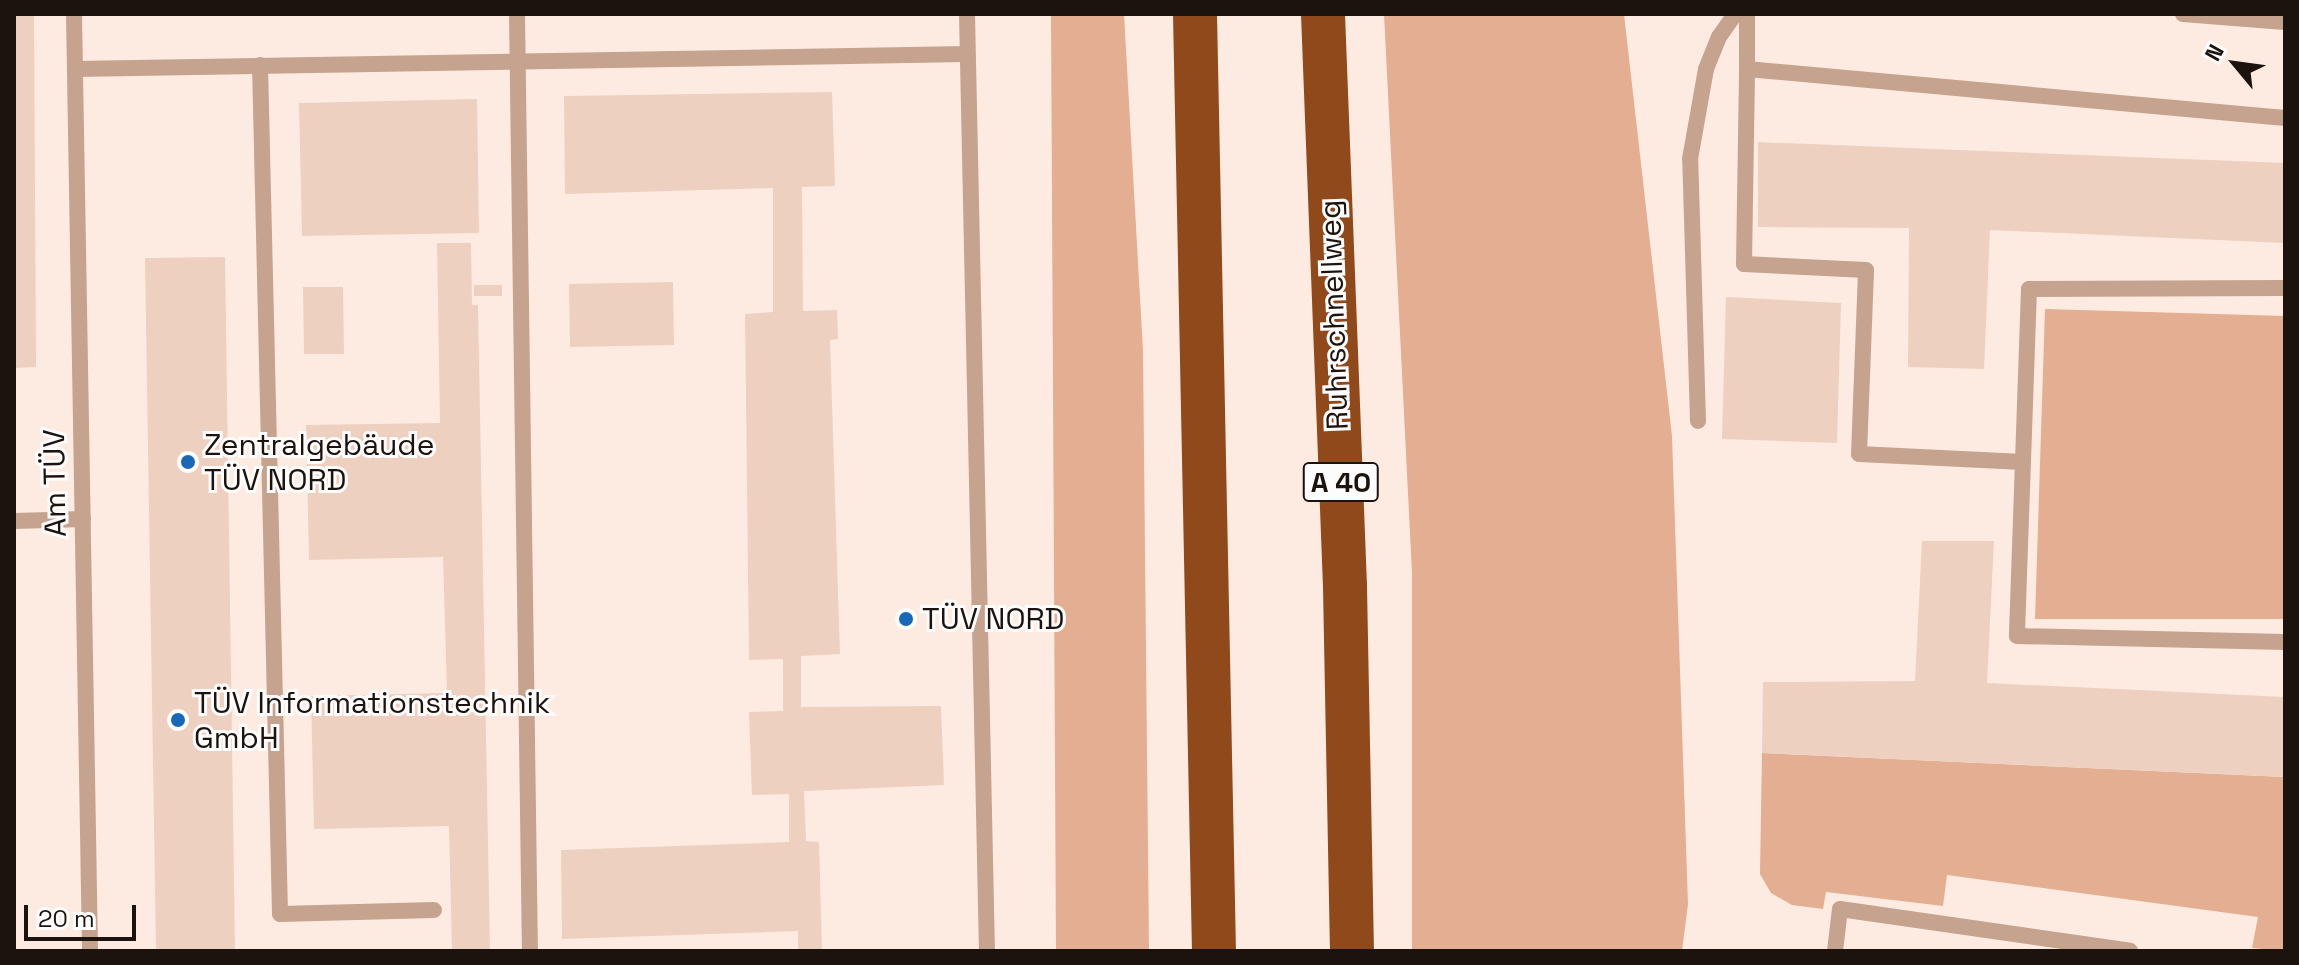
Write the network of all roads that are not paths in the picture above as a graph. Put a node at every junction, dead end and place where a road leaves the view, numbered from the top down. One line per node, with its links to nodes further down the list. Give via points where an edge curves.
1 (74, 14): 13 (lane, Am TÜV)
2 (517, 14): 11 (lane)
3 (967, 14): 10 (lane)
4 (1195, 14): 26 (highway)
5 (1323, 14): 27 (highway, Ruhrschnellweg / A 40, via 1345,587)
6 (1735, 14): 17 (lane, via 1706,69 1690,159)
7 (1747, 14): 14 (lane)
8 (2183, 14): 9 (lane)
9 (2285, 22)
10 (967, 54): 11 (lane); 25 (lane)
11 (518, 61): 12 (lane); 24 (lane)
12 (260, 65): 13 (lane); 22 (lane, via 280,914)
13 (75, 69): 19 (lane, Am TÜV)
14 (1747, 69): 15 (lane); 18 (lane, via 1744,264 1866,270 1859,454)
15 (2285, 118)
16 (2285, 288): 18 (lane, via 2029,289)
17 (1698, 421)
18 (2023, 462): 21 (lane, via 2017,636)
19 (83, 519): 20 (lane); 23 (lane, Am TÜV)
20 (14, 521)
21 (2285, 642)
22 (434, 910)
23 (90, 951)
24 (530, 951)
25 (987, 951)
26 (1214, 951)
27 (1352, 951)
28 (1835, 951): 29 (lane, via 1840,909)
29 (2130, 951)

